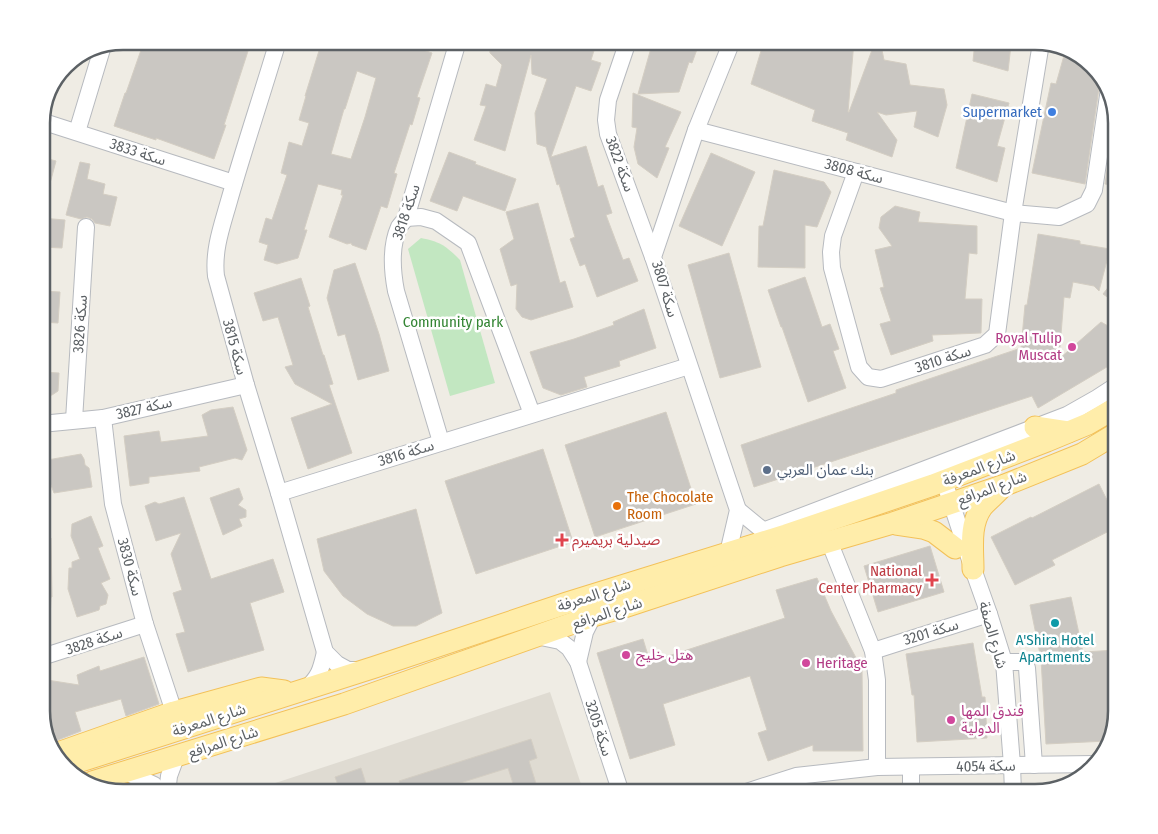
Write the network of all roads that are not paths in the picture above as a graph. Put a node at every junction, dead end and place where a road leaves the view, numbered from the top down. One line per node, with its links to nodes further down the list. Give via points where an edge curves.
1 (275, 50): 12 (street, سكة 3815)
2 (455, 50): 14 (street, سكة 3818)
3 (625, 50): 16 (street, سكة 3822, via 608,100 606,120 608,134)
4 (728, 50): 9 (street, سكة 3807)
5 (1040, 51): 13 (street, سكة 3810)
6 (101, 54): 10 (street)
7 (1106, 109): 13 (street, سكة 3808, via 1094,190 1087,204 1059,216)
8 (50, 124): 10 (street, سكة 3833)
9 (696, 130): 11 (street, سكة 3808); 16 (street, سكة 3807)
10 (77, 132): 12 (street, سكة 3833)
11 (856, 172): 13 (street, سكة 3808); 13 (street, سكة 3810, via 833,236 831,252 832,268 859,367 868,377 881,379 984,346 997,334)
12 (234, 183): 18 (street, سكة 3815, via 215,265)
13 (1013, 213)
14 (406, 218): 21 (street, via 436,221 468,243); 28 (street, سكة 3818, via 399,227 394,245 393,274)
15 (86, 228): 23 (street, سكة 3826)
16 (653, 257): 17 (street, سكة 3807)
17 (689, 366): 21 (street, سكة 3816); 33 (street, سكة 3807)
18 (246, 385): 22 (street, سكة 3827); 31 (street, سكة 3815)
19 (1108, 391): 25 (street, via 1067,415)
20 (1108, 412): 26 (main road, شارع المعرفة)
21 (532, 414): 28 (street, سكة 3816)
22 (103, 418): 23 (street, سكة 3827); 42 (street, سكة 3830, via 114,504)
23 (74, 420): 24 (street, سكة 3827)
24 (50, 423)
25 (1035, 427): 26 (main road); 35 (street)
26 (1068, 432): 29 (main road, شارع المعرفة)
27 (1108, 439): 30 (main road, شارع المرافع, via 1082,454)
28 (441, 442): 31 (street, سكة 3816)
29 (938, 483): 32 (street, شارع الصفة); 35 (main road, شارع المعرفة)
30 (1005, 484): 32 (main road, شارع المرافع); 39 (main road, via 978,514 973,532)
31 (279, 493): 45 (street, سكة 3815)
32 (946, 505): 34 (main road, شارع المرافع); 37 (street, شارع الصفة); 39 (street, شارع الصفة)
33 (738, 510): 35 (street); 38 (street)
34 (893, 523): 36 (main road, شارع المرافع); 37 (main road, via 934,532)
35 (768, 535): 38 (main road, شارع المعرفة)
36 (829, 542): 41 (main road, شارع المرافع); 44 (street)
37 (956, 548): 39 (street, شارع الصفة)
38 (728, 552): 49 (main road, شارع المعرفة)
39 (973, 569): 40 (street, شارع الصفة)
40 (990, 614): 44 (street, سكة 3201); 48 (street, شارع الصفة)
41 (593, 616): 43 (main road, شارع المرافع); 47 (street, via 585,632)
42 (146, 624): 46 (street, سكة 3828); 51 (street, سكة 3830)
43 (535, 636): 47 (street, سكة 3205, via 560,641); 53 (main road, شارع المرافع, via 344,704)
44 (872, 650): 59 (street, via 877,680)
45 (325, 652): 49 (street, via 348,670); 50 (street, via 321,671)
46 (50, 654)
47 (578, 662): 64 (street, سكة 3205)
48 (1004, 662): 56 (street, شارع الصفة); 57 (street, via 1024,662 1028,668)
49 (364, 670): 50 (main road, شارع المعرفة)
50 (302, 691): 51 (main road, via 262,688); 54 (main road, شارع المعرفة)
51 (174, 712): 52 (main road)
52 (63, 751)
53 (176, 757): 60 (main road, شارع المرافع); 63 (street)
54 (73, 763)
55 (1085, 764): 57 (street, سكة 4054)
56 (1012, 765): 57 (street, سكة 4054); 58 (street, سكة 4054); 67 (street, شارع الصفة)
57 (1034, 765)
58 (911, 767): 59 (street, سكة 4054); 66 (street)
59 (877, 768): 65 (street, سكة 4054, via 796,776)
60 (126, 772): 61 (main road, شارع المرافع); 62 (street)
61 (100, 780)
62 (150, 784)
63 (169, 784)
64 (617, 784)
65 (771, 784)
66 (912, 784)
67 (1013, 784)

